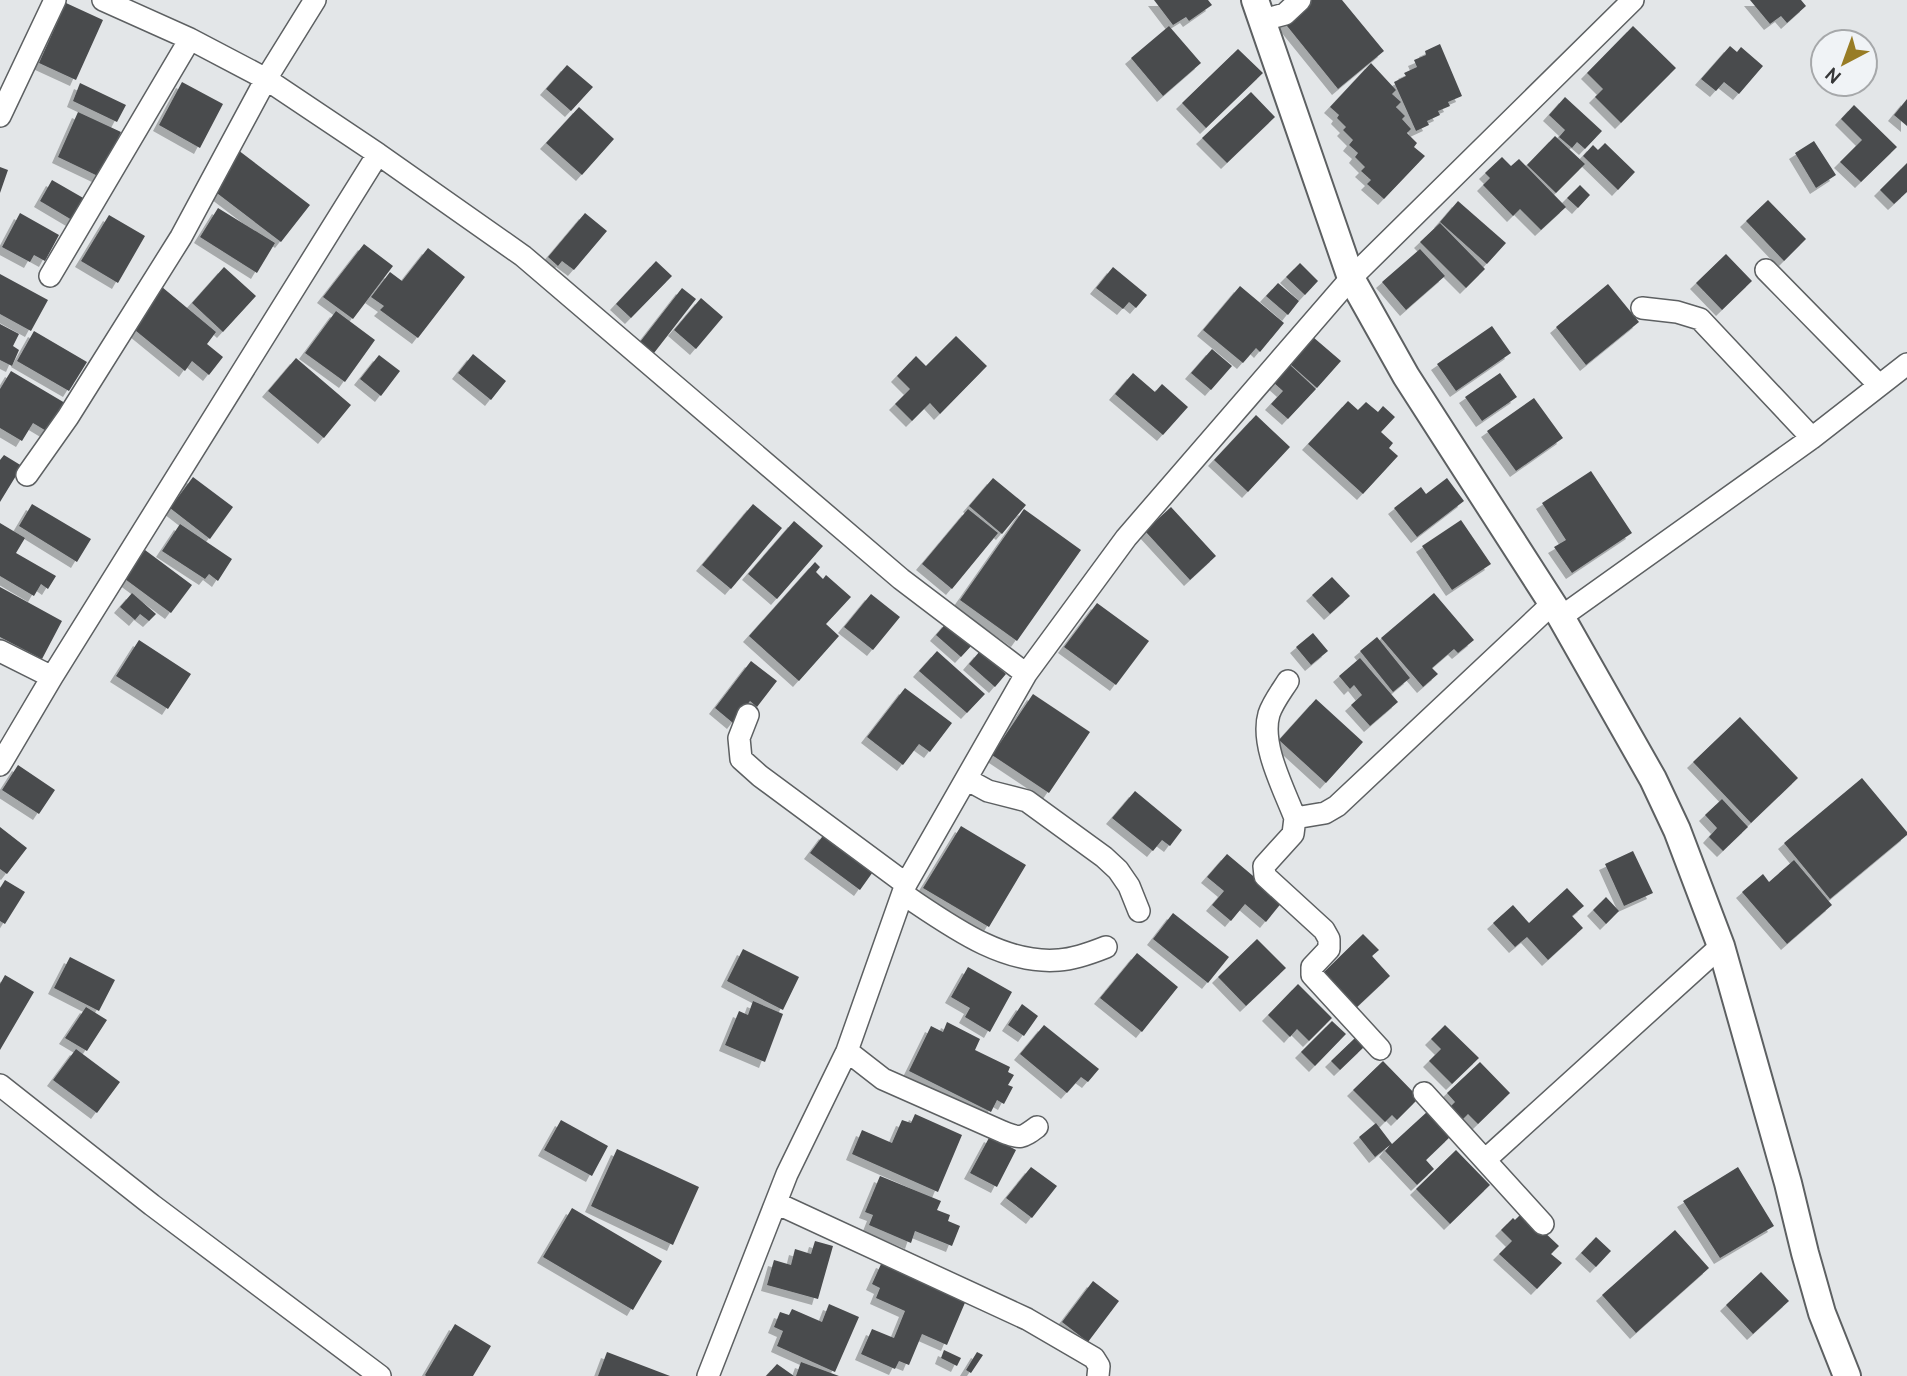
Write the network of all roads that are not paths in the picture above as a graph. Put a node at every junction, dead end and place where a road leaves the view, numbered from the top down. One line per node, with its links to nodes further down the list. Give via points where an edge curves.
1 (55, 0): 9 (street)
2 (103, 0): 7 (street)
3 (315, 0): 8 (street)
4 (1300, 0): 6 (street, via 1285,14)
5 (1633, 0): 13 (street)
6 (1259, 10): 13 (street)
7 (190, 39): 8 (street); 12 (street)
8 (266, 79): 10 (street); 18 (street, via 181,237)
9 (0, 116)
10 (379, 154): 21 (street, via 523,256 901,579); 22 (street)
11 (1766, 270): 16 (street)
12 (50, 276)
13 (1351, 278): 19 (street, via 1406,376); 21 (street, via 1126,538)
14 (1642, 308): 17 (street, via 1700,319)
15 (1907, 364): 16 (street)
16 (1879, 385): 17 (street)
17 (1812, 438): 19 (street)
18 (27, 475)
19 (1557, 610): 27 (street, via 1337,806 1325,814); 30 (street, via 1653,779)
20 (0, 651): 22 (street)
21 (1026, 674): 26 (street)
22 (52, 677): 25 (street)
23 (1288, 681): 27 (street, via 1272,707 1266,734)
24 (748, 715): 28 (street, via 739,738 741,759)
25 (0, 765)
26 (966, 779): 28 (street); 29 (street, via 988,792 1027,801 1104,857 1129,886)
27 (1295, 818): 32 (street, via 1293,834 1263,871 1324,930 1329,949 1312,967 1312,975)
28 (905, 889): 31 (street, via 971,937 1024,957 1060,960); 33 (street)
29 (1139, 911)
30 (1721, 946): 37 (street); 43 (street, via 1822,1313)
31 (1106, 947)
32 (1380, 1049)
33 (848, 1051): 36 (street, via 883,1079 1003,1132 1018,1138); 38 (street)
34 (0, 1085): 40 (street)
35 (1424, 1093): 37 (street)
36 (1037, 1127)
37 (1486, 1160): 39 (street)
38 (776, 1203): 41 (street); 42 (street, via 1027,1319 1094,1358)
39 (1543, 1224)
40 (380, 1376)
41 (708, 1376)
42 (1098, 1376)
43 (1847, 1376)

